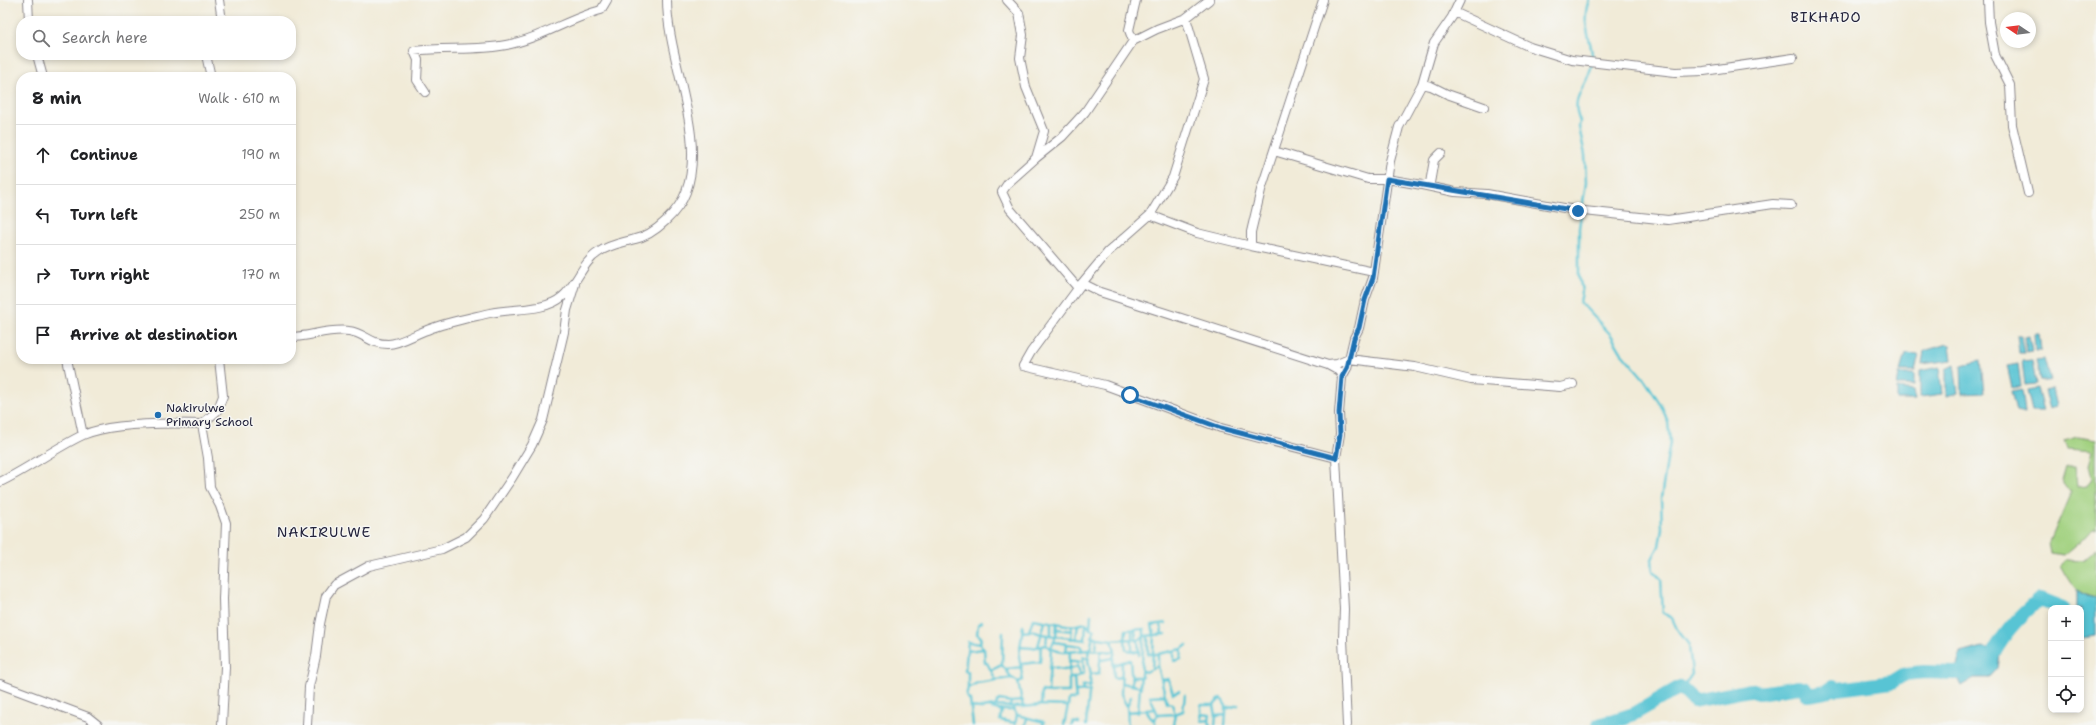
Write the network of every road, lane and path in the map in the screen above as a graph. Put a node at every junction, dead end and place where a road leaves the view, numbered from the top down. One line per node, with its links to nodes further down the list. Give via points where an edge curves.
1 (28, 0): 12 (street)
2 (219, 0): 13 (street)
3 (607, 0): 22 (street, via 601,10 532,38 505,45 414,50 418,60 417,80)
4 (667, 0): 34 (street, via 670,35 687,109 692,150 686,193 675,210 656,230 637,239 615,243 598,252)
5 (1007, 0): 26 (street, via 1019,13 1023,34 1020,58 1026,87 1044,131)
6 (1136, 0): 15 (street, via 1129,30)
7 (1209, 0): 14 (street)
8 (1323, 0): 24 (street)
9 (1460, 0): 11 (street)
10 (1988, 0): 29 (street, via 1995,55 2010,85 2012,125)
11 (1454, 12): 16 (street, via 1530,47 1572,60 1597,64 1675,72 1704,71); 21 (street, via 1434,43)
12 (29, 16)
13 (221, 16)
14 (1186, 18): 15 (street); 31 (street, via 1204,79 1173,177)
15 (1133, 41): 26 (street, via 1085,112 1062,137)
16 (1793, 58)
17 (38, 60): 19 (street)
18 (207, 60): 20 (street)
19 (42, 72)
20 (210, 72)
21 (1422, 84): 23 (street); 27 (street, via 1399,127)
22 (425, 92)
23 (1484, 107)
24 (1274, 151): 27 (street, via 1368,179); 32 (street, via 1261,190 1251,232)
25 (1441, 153): 28 (street, via 1434,160 1430,183)
26 (1036, 158): 35 (street, via 1008,183 1002,192 1010,209)
27 (1387, 179): 28 (street); 33 (street)
28 (1422, 185): 30 (street, via 1578,211 1668,220 1773,204)
29 (2028, 193)
30 (1791, 205)
31 (1150, 215): 32 (street, via 1197,233); 35 (street, via 1108,252)
32 (1251, 246): 33 (street)
33 (1374, 272): 37 (street)
34 (577, 277): 36 (street, via 562,297 550,304 492,312 429,329 389,344 373,344 362,335 349,331); 50 (street, via 567,310 543,420 524,458 484,519 466,537 442,549 368,566 334,585 326,596 309,687)
35 (1080, 286): 40 (street); 45 (street, via 1023,366 1105,385 1221,428)
36 (296, 336)
37 (1349, 359): 40 (street); 41 (street); 42 (street, via 1415,367 1471,380 1560,387)
38 (68, 364): 44 (street)
39 (220, 364): 43 (street, via 223,396 217,410)
40 (1328, 366): 41 (street, via 1339,371)
41 (1342, 377): 45 (street, via 1340,434)
42 (1572, 384)
43 (202, 424): 44 (street, via 136,426 100,430); 49 (street, via 210,487 226,523)
44 (83, 435): 46 (street)
45 (1336, 458): 51 (street)
46 (0, 482)
47 (0, 684): 48 (street, via 88,717)
48 (98, 725)
49 (222, 725)
50 (307, 725)
51 (1347, 725)

